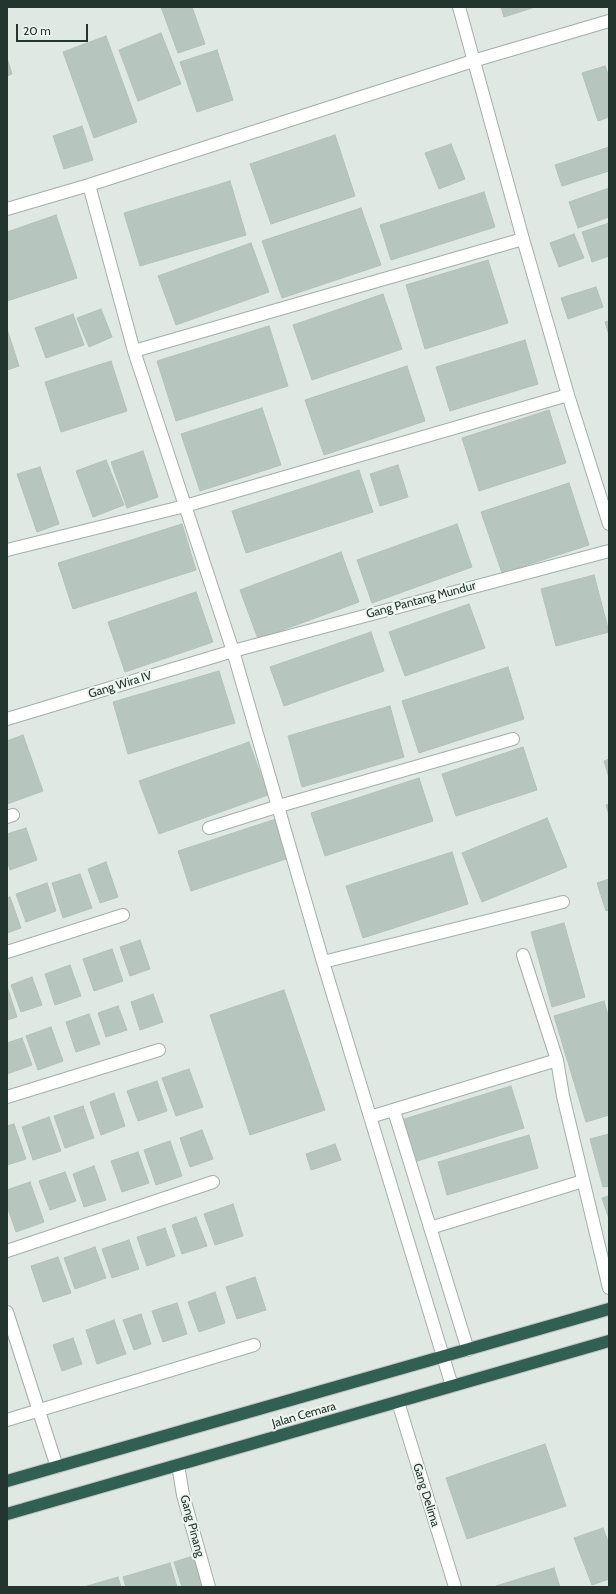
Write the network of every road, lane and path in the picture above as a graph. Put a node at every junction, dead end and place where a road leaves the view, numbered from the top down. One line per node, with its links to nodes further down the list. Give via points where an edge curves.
1 (459, 7): 3 (street)
2 (609, 21): 3 (street)
3 (473, 61): 4 (street); 6 (street)
4 (89, 185): 5 (street); 7 (street)
5 (7, 209)
6 (523, 239): 7 (street); 8 (street)
7 (134, 351): 9 (street)
8 (568, 395): 9 (street); 10 (street)
9 (185, 506): 11 (street); 13 (street)
10 (609, 524)
11 (7, 550)
12 (609, 551): 13 (street, Gang Pantang Mundur)
13 (233, 651): 14 (street, Gang Wira IV); 16 (street)
14 (7, 720)
15 (513, 739): 16 (street)
16 (279, 806): 17 (street); 22 (street)
17 (210, 828)
18 (563, 902): 22 (street)
19 (124, 916): 20 (street)
20 (7, 952)
21 (524, 955): 24 (street)
22 (323, 962): 27 (street)
23 (159, 1050): 25 (street)
24 (557, 1060): 26 (street); 28 (street)
25 (7, 1098)
26 (394, 1110): 27 (street); 30 (street)
27 (370, 1117): 38 (street)
28 (583, 1181): 30 (street); 32 (street)
29 (213, 1182): 31 (street)
30 (430, 1228): 37 (street)
31 (7, 1251)
32 (609, 1288)
33 (609, 1309): 37 (highway, Jalan Cemara)
34 (7, 1312): 41 (street)
35 (609, 1342): 39 (highway, Jalan Cemara)
36 (254, 1345): 41 (street)
37 (468, 1350): 38 (highway, Jalan Cemara)
38 (443, 1356): 39 (street); 44 (highway, Jalan Cemara)
39 (452, 1386): 40 (highway, Jalan Cemara)
40 (398, 1402): 43 (highway, Jalan Cemara); 48 (street, Gang Delima)
41 (39, 1410): 42 (street); 44 (street)
42 (7, 1420)
43 (178, 1465): 46 (highway, Jalan Cemara); 47 (street, Gang Pinang, via 183,1495)
44 (57, 1467): 45 (highway, Jalan Cemara)
45 (7, 1481)
46 (7, 1514)
47 (209, 1587)
48 (455, 1587)

